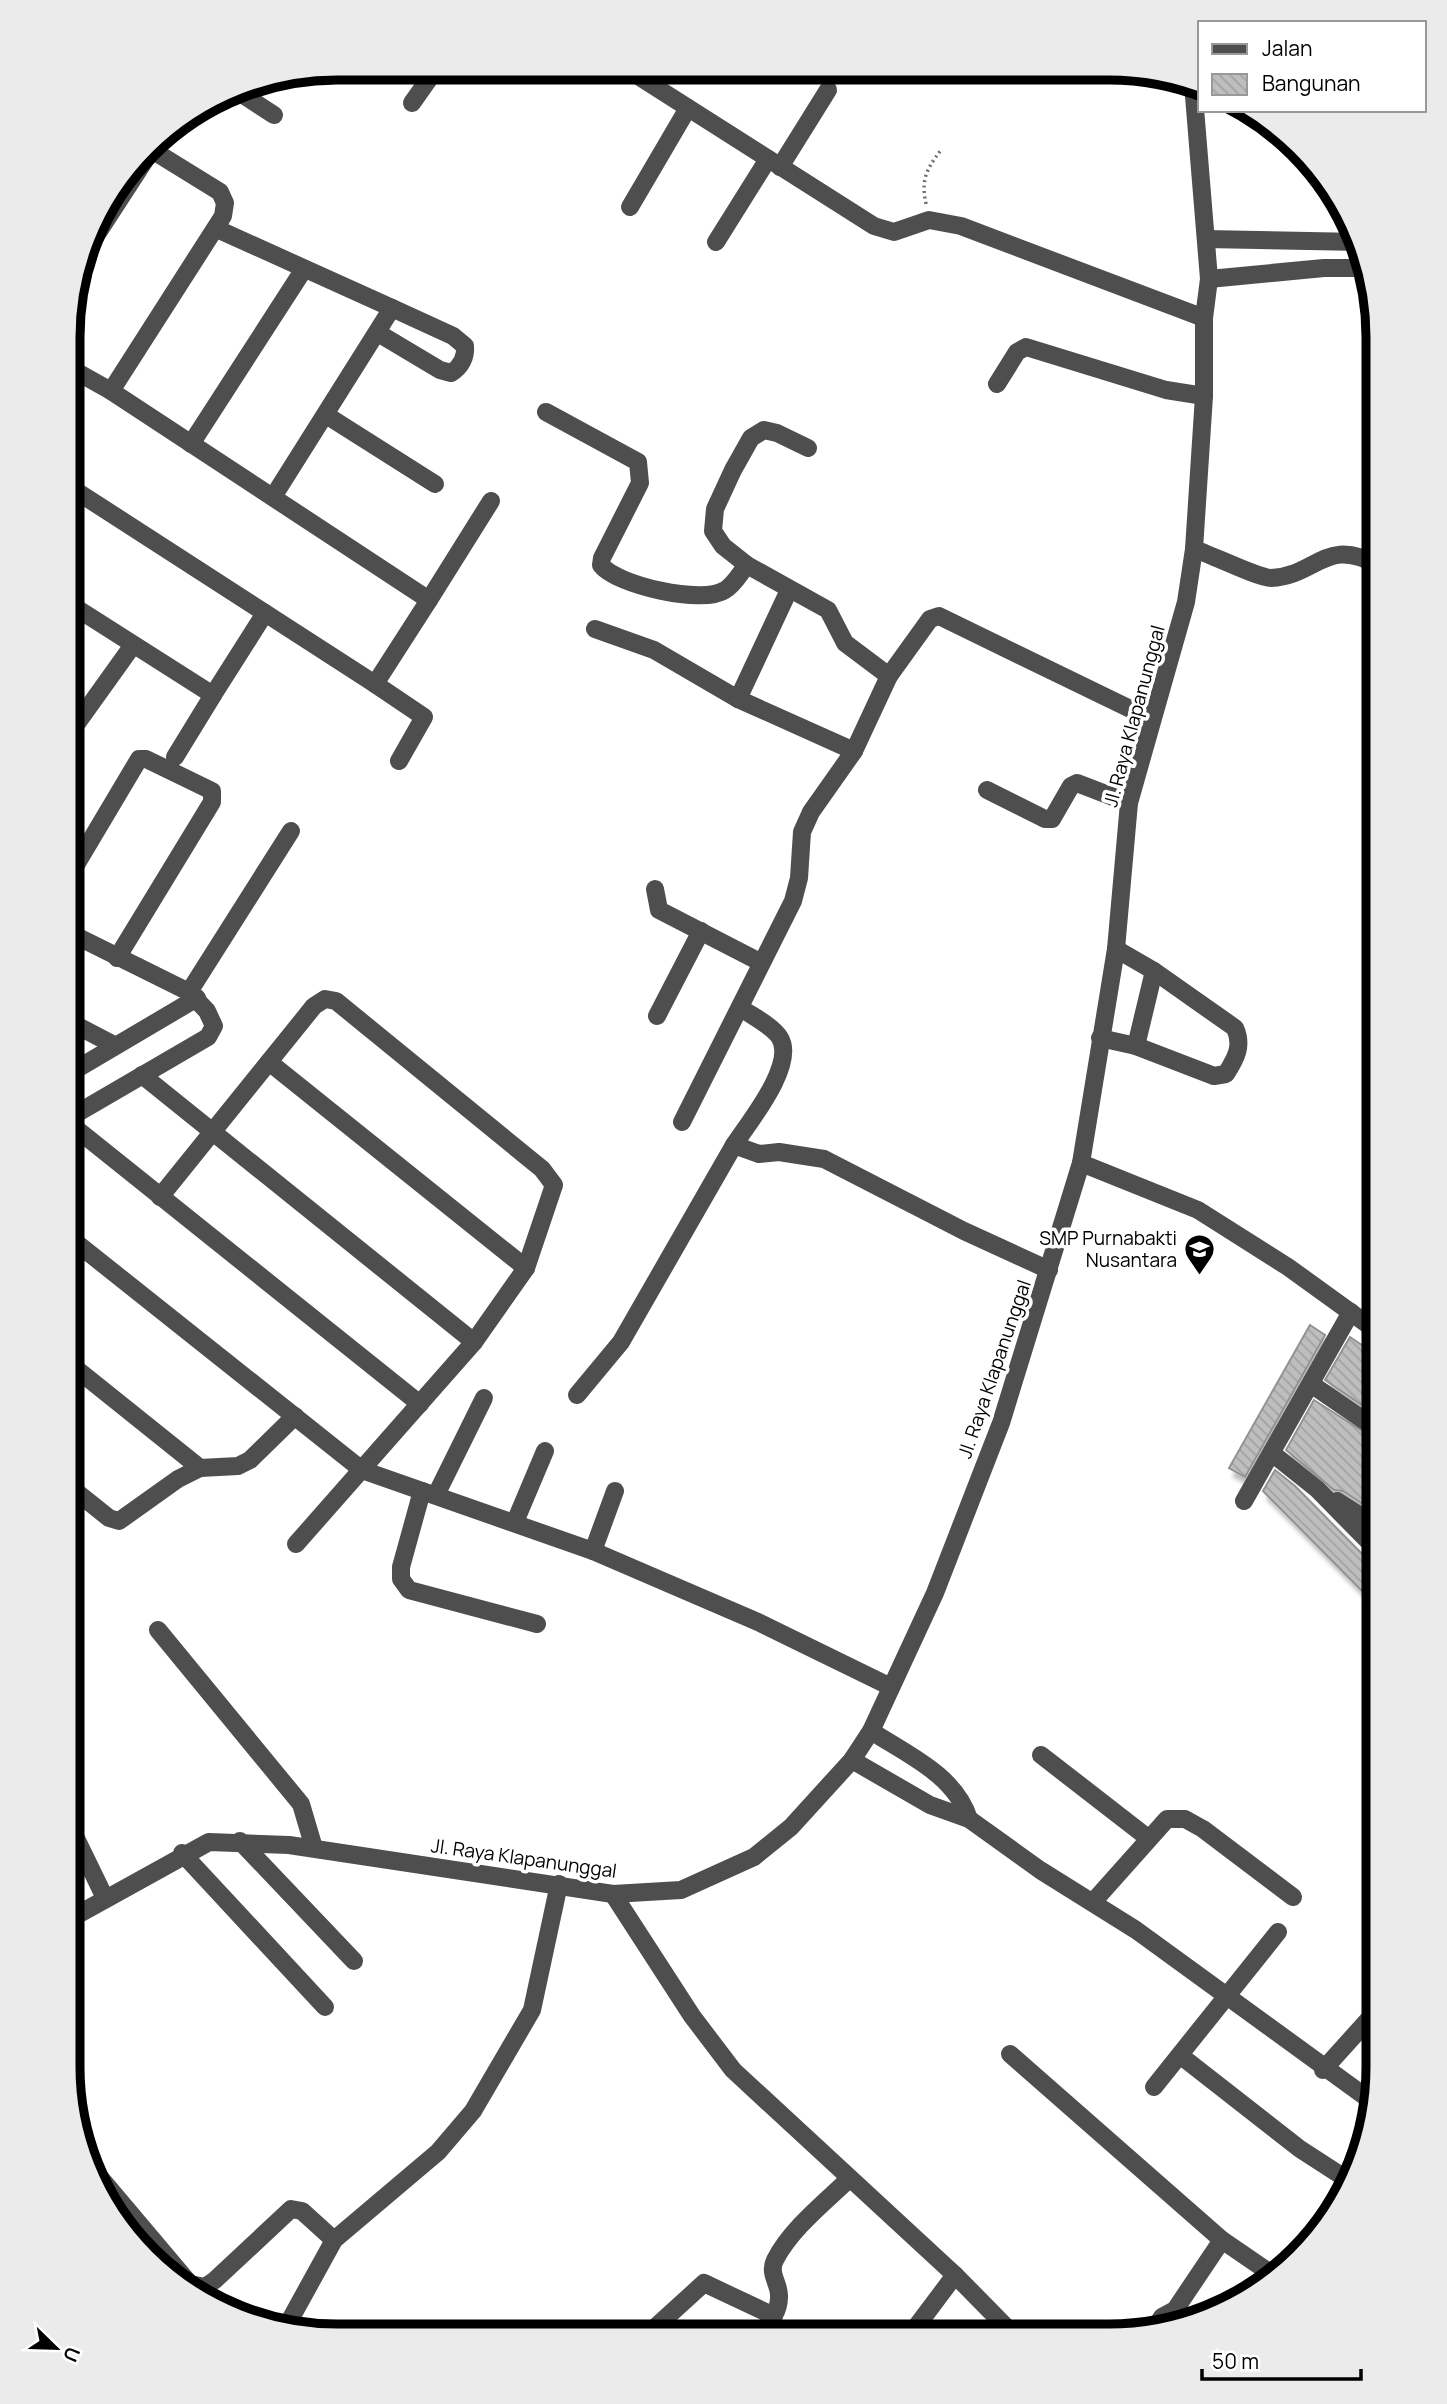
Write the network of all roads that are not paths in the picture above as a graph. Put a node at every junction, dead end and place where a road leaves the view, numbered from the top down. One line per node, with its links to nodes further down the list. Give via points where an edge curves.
1 (428, 80): 6 (street)
2 (644, 80): 7 (street)
3 (828, 90): 10 (street)
4 (1194, 95): 13 (street, Jl. Raya Klapanunggal)
5 (247, 97): 8 (street)
6 (412, 103)
7 (688, 108): 10 (street); 11 (street)
8 (274, 115)
9 (158, 154): 12 (street, via 220,192 225,203)
10 (774, 163): 14 (street); 20 (street, via 874,226 894,232 929,219 961,226)
11 (630, 208)
12 (217, 229): 16 (street); 24 (street)
13 (1206, 239): 15 (street); 18 (street, Jl. Raya Klapanunggal)
14 (716, 242)
15 (1348, 242)
16 (304, 268): 19 (street); 28 (street)
17 (1357, 268): 18 (street)
18 (1209, 279): 20 (street, Jl. Raya Klapanunggal)
19 (393, 308): 21 (street); 21 (street, via 453,336 464,346 466,354 458,369 450,373 440,370)
20 (1204, 318): 25 (street, Jl. Raya Klapanunggal)
21 (378, 334): 27 (street)
22 (80, 374): 24 (street)
23 (997, 384): 25 (street, via 1017,352 1026,347 1166,390)
24 (111, 391): 28 (street)
25 (1204, 396): 34 (street, Jl. Raya Klapanunggal)
26 (546, 412): 36 (street, via 638,462 640,483 602,558 608,574 656,590 707,596 726,590)
27 (326, 415): 30 (street); 32 (street)
28 (191, 444): 32 (street)
29 (808, 448): 36 (street, via 764,430 751,438 733,470 715,509 713,531)
30 (435, 484)
31 (80, 493): 40 (street)
32 (273, 497): 38 (street)
33 (491, 500): 38 (street)
34 (1194, 549): 35 (street, via 1267,578 1284,576 1339,553); 48 (street, Jl. Raya Klapanunggal, via 1186,602)
35 (1366, 560)
36 (747, 565): 37 (street)
37 (789, 590): 43 (street, via 828,610 845,643); 46 (street)
38 (429, 600): 44 (street)
39 (80, 611): 42 (street)
40 (265, 613): 44 (street); 45 (street)
41 (595, 629): 46 (street, via 654,650)
42 (133, 645): 45 (street); 47 (street)
43 (889, 676): 48 (street, via 930,619 939,616); 49 (street)
44 (375, 684): 51 (street, via 424,717)
45 (213, 695): 50 (street)
46 (738, 699): 49 (street)
47 (80, 715)
48 (1151, 719): 53 (street, Jl. Raya Klapanunggal)
49 (853, 751): 61 (street, via 802,832 793,901)
50 (175, 757)
51 (399, 761)
52 (987, 790): 53 (street, via 1045,819 1053,818 1076,783)
53 (1129, 803): 59 (street, Jl. Raya Klapanunggal)
54 (291, 831): 63 (street)
55 (80, 858): 60 (street, via 139,759 212,791 212,802)
56 (655, 889): 57 (street, via 659,910)
57 (701, 931): 61 (street); 65 (street)
58 (80, 938): 60 (street)
59 (1115, 949): 62 (street); 67 (street, Jl. Raya Klapanunggal)
60 (117, 958): 63 (street)
61 (760, 962): 64 (street)
62 (1154, 971): 69 (street); 69 (street, via 1235,1028 1241,1041 1226,1074 1214,1076)
63 (193, 995): 68 (street); 72 (street, via 207,1011 213,1032)
64 (741, 1008): 74 (street); 77 (street, via 779,1036 785,1050 782,1069)
65 (657, 1016)
66 (80, 1027): 68 (street)
67 (1100, 1038): 69 (street); 78 (street, Jl. Raya Klapanunggal)
68 (114, 1045): 71 (street)
69 (1136, 1046)
70 (269, 1062): 76 (street); 81 (street); 81 (street, via 314,1006 325,999 336,1001 542,1169 554,1185)
71 (80, 1066)
72 (142, 1074): 73 (street); 76 (street)
73 (80, 1114)
74 (682, 1122)
75 (80, 1130): 79 (street)
76 (214, 1131): 79 (street); 85 (street)
77 (734, 1145): 82 (street, via 759,1154 779,1152 824,1159); 88 (street, via 621,1342)
78 (1081, 1163): 82 (street, Jl. Raya Klapanunggal); 83 (street, via 1198,1210)
79 (160, 1197): 90 (street)
80 (80, 1246): 91 (street)
81 (526, 1268): 85 (street)
82 (1049, 1270): 109 (street, Jl. Raya Klapanunggal, via 1001,1423 935,1593)
83 (1351, 1312): 84 (street); 87 (street)
84 (1366, 1323)
85 (474, 1342): 90 (street)
86 (80, 1372): 95 (street)
87 (1311, 1384): 92 (street); 94 (street)
88 (577, 1395)
89 (484, 1398): 99 (street)
90 (419, 1404): 96 (street)
91 (295, 1416): 95 (street, via 250,1460 238,1466); 96 (street)
92 (1366, 1422)
93 (545, 1451): 103 (street)
94 (1273, 1454): 97 (street); 101 (street)
95 (200, 1468): 100 (street, via 119,1521 108,1518)
96 (362, 1470): 99 (street); 105 (street)
97 (1317, 1489): 102 (street); 104 (street)
98 (615, 1491): 106 (street)
99 (429, 1493): 103 (street); 107 (street, via 401,1567 401,1579 409,1590)
100 (80, 1495)
101 (1244, 1501)
102 (1366, 1520)
103 (515, 1522): 106 (street)
104 (1366, 1539)
105 (296, 1544)
106 (593, 1551): 109 (street, via 758,1622)
107 (537, 1624)
108 (158, 1630): 117 (street, via 301,1804)
109 (891, 1687): 110 (street, Jl. Raya Klapanunggal)
110 (871, 1731): 112 (street, Jl. Raya Klapanunggal); 113 (street, via 943,1778 963,1799)
111 (1041, 1755): 114 (street)
112 (852, 1760): 113 (street, via 930,1805); 120 (street, Jl. Raya Klapanunggal, via 791,1827 754,1857 681,1890)
113 (969, 1819): 123 (street)
114 (1149, 1838): 121 (street, via 1167,1819 1185,1819); 123 (street)
115 (240, 1841): 117 (street, Jl. Raya Klapanunggal); 118 (street, Jl. Raya Klapanunggal, via 209,1842); 126 (street)
116 (80, 1847): 122 (street)
117 (314, 1848): 119 (street, Jl. Raya Klapanunggal)
118 (183, 1853): 122 (street, Jl. Raya Klapanunggal); 128 (street)
119 (559, 1884): 120 (street, Jl. Raya Klapanunggal); 138 (street, via 532,2010 473,2111 438,2152)
120 (613, 1894): 136 (street, via 733,2070)
121 (1293, 1897)
122 (105, 1898): 124 (street, Jl. Raya Klapanunggal)
123 (1093, 1902): 127 (street)
124 (80, 1913)
125 (1278, 1932): 127 (street)
126 (354, 1961)
127 (1226, 1994): 131 (street); 132 (street)
128 (325, 2007)
129 (1366, 2023): 132 (street)
130 (1010, 2054): 139 (street)
131 (1181, 2056): 133 (street); 135 (street)
132 (1323, 2070): 134 (street)
133 (1154, 2087)
134 (1364, 2098)
135 (1342, 2176)
136 (849, 2179): 142 (street); 144 (street, via 775,2260 772,2270 779,2296)
137 (118, 2200): 140 (street)
138 (334, 2240): 143 (street, via 302,2211 291,2209); 145 (street)
139 (1222, 2240): 141 (street); 146 (street, via 1175,2310)
140 (166, 2258)
141 (1266, 2270)
142 (955, 2275): 149 (street); 150 (street)
143 (205, 2287)
144 (775, 2316): 147 (street, via 704,2283); 148 (street)
145 (290, 2319)
146 (1161, 2319)
147 (659, 2324)
148 (768, 2324)
149 (918, 2324)
150 (1002, 2324)

